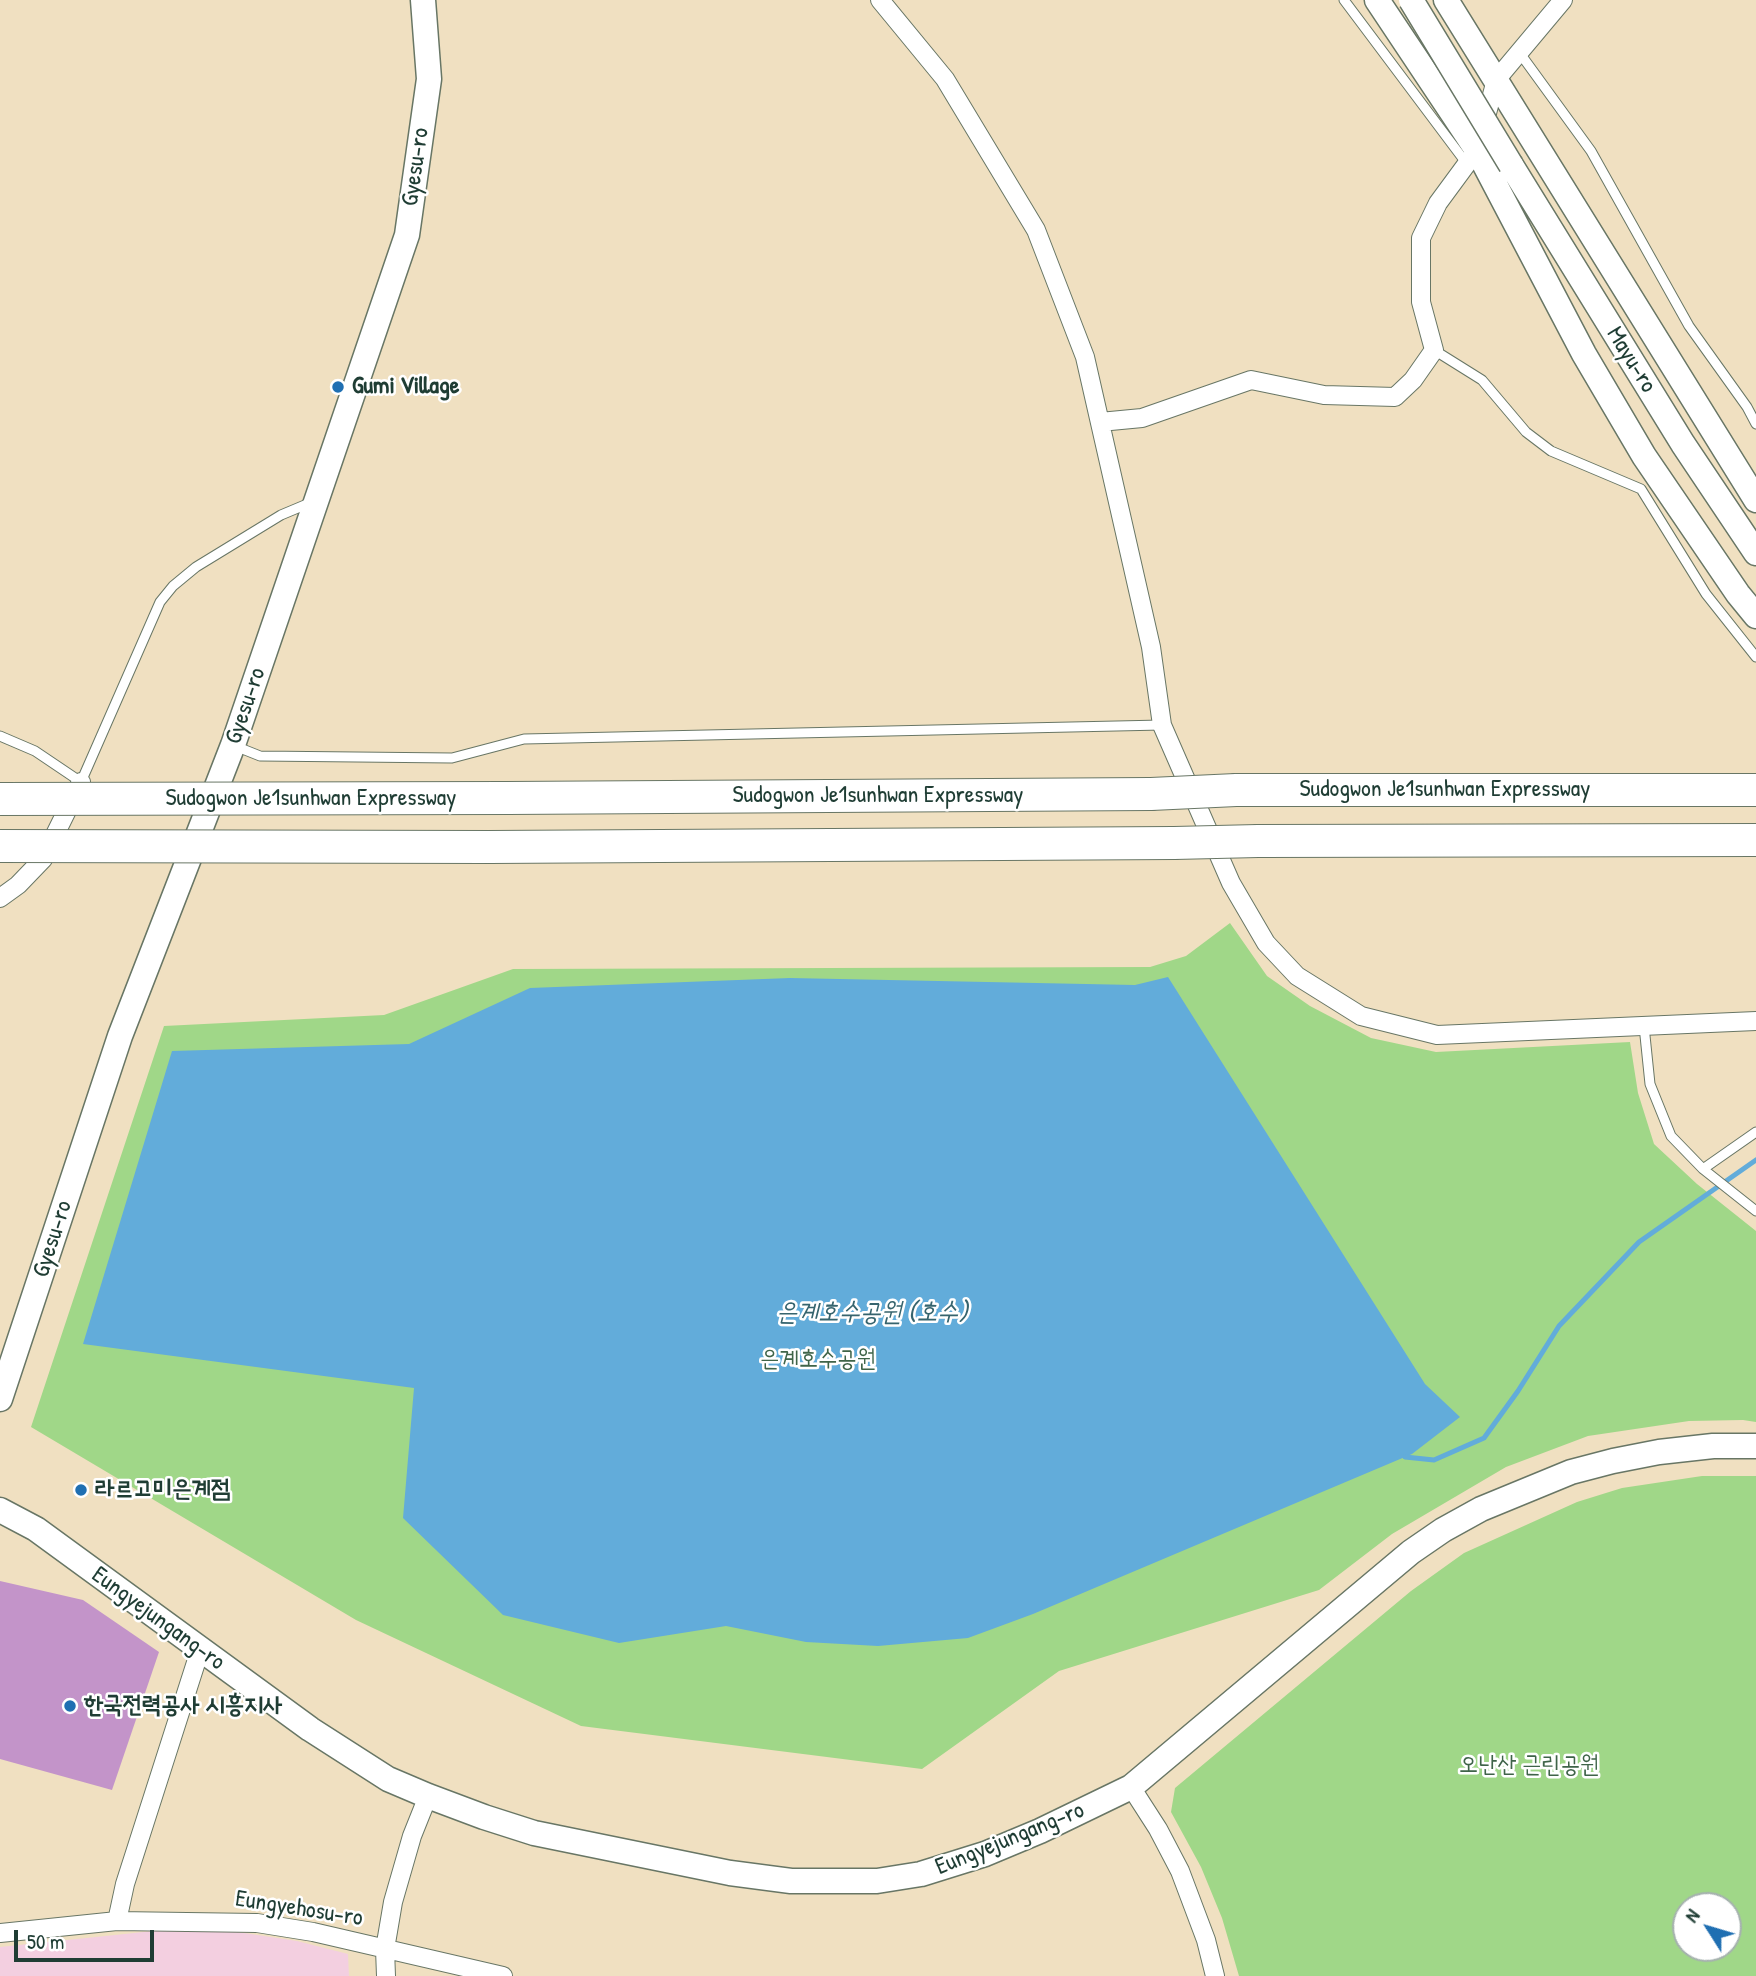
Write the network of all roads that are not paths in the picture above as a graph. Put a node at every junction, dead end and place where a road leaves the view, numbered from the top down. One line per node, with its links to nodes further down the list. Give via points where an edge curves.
1 (423, 0): 15 (street, Gyesu-ro, via 429,79 407,235)
2 (880, 0): 13 (street, via 945,79 1036,230 1085,357)
3 (1344, 0): 10 (lane)
4 (1377, 0): 10 (street)
5 (1410, 0): 17 (street, Mayu-ro, bridge, via 1683,444)
6 (1446, 0): 9 (street)
7 (1563, 0): 8 (street)
8 (1519, 52): 9 (street); 12 (lane, via 1591,151 1689,326)
9 (1496, 80): 10 (street); 16 (street)
10 (1472, 157): 11 (street, via 1438,203 1421,238 1421,302); 18 (street, via 1644,456)
11 (1434, 350): 13 (street, via 1395,397 1324,395 1251,380 1142,418); 19 (lane, via 1482,380 1526,432 1551,451 1641,489 1706,594)
12 (1751, 406): 14 (lane)
13 (1100, 422): 20 (street, via 1151,647)
14 (1756, 424)
15 (317, 500): 22 (street, Gyesu-ro); 23 (lane, via 281,515 173,586 160,602)
16 (1756, 500)
17 (1756, 552)
18 (1756, 615)
19 (1756, 657)
20 (1162, 725): 22 (lane, via 524,739 452,758 260,757); 30 (street, via 1231,883 1266,943 1297,976 1361,1016 1437,1035)
21 (0, 736): 23 (lane, via 35,751)
22 (233, 745): 34 (street, Gyesu-ro, via 120,1036)
23 (80, 782): 28 (street, via 43,859)
24 (1755, 790): 25 (highway, Sudogwon Je1sunhwan Expressway, bridge)
25 (0, 799)
26 (1756, 840): 27 (highway, Sudogwon Je1sunhwan Expressway, bridge)
27 (0, 846)
28 (0, 898)
29 (1756, 1021): 30 (street)
30 (1644, 1026): 32 (lane, via 1650,1084 1671,1136)
31 (1756, 1132): 32 (lane)
32 (1706, 1171): 33 (lane)
33 (1756, 1211)
34 (0, 1398)
35 (1756, 1446): 38 (street, Eungyejungang-ro, via 1713,1446 1613,1461 1571,1472 1471,1514 1376,1580)
36 (0, 1510): 37 (street, Eungyejungang-ro, via 36,1529)
37 (200, 1650): 39 (street, Eungyejungang-ro, via 358,1761); 40 (street)
38 (1131, 1787): 39 (street, Eungyejungang-ro, via 985,1854 921,1874 833,1882 730,1873 602,1848 534,1833); 45 (street, via 1180,1871)
39 (428, 1796): 42 (street, via 393,1902)
40 (117, 1921): 41 (street, Eungyehosu-ro); 42 (street, Eungyehosu-ro, via 257,1923)
41 (0, 1933)
42 (385, 1949): 43 (street); 44 (street, Eungyehosu-ro)
43 (386, 1976)
44 (503, 1976)
45 (1215, 1976)

